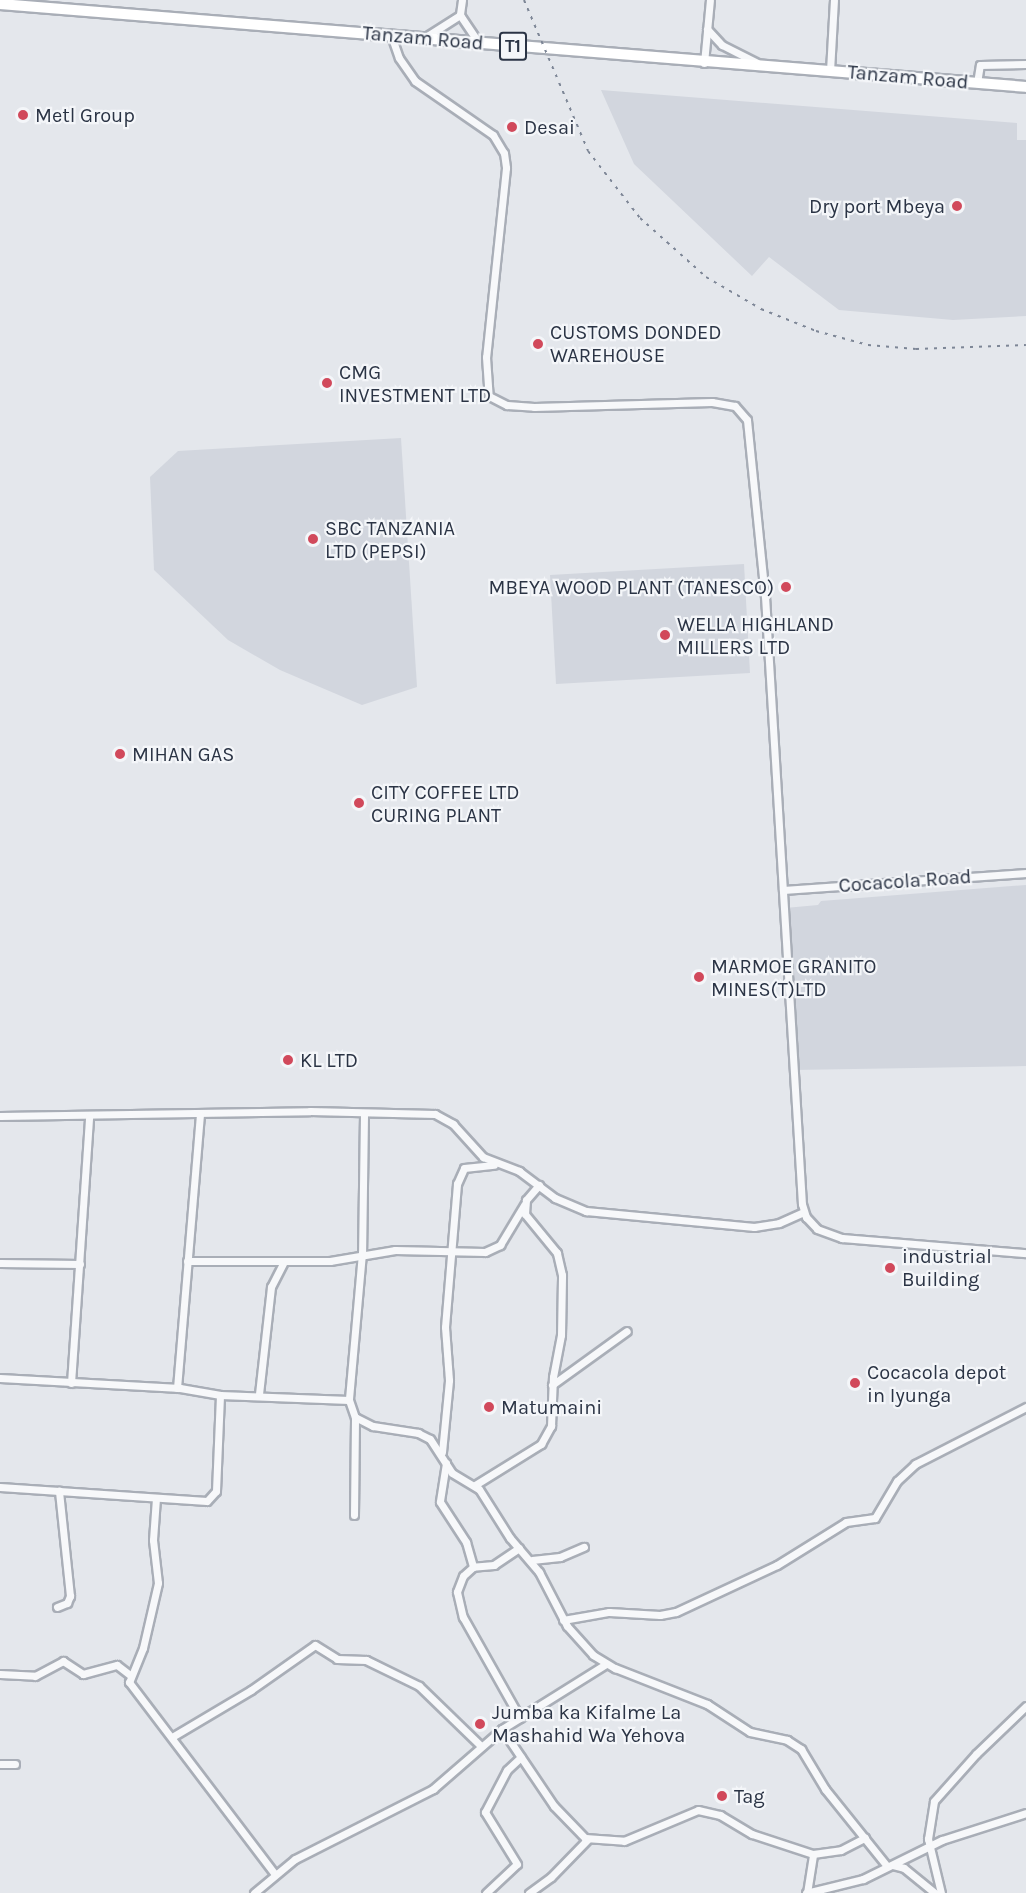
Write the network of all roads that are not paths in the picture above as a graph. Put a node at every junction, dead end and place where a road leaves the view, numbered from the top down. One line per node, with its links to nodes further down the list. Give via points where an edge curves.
1 (462, 0): 5 (street)
2 (710, 0): 6 (street)
3 (834, 0): 13 (street)
4 (0, 4): 7 (highway, Tanzam Road / T1)
5 (460, 15): 8 (street); 9 (street)
6 (707, 29): 10 (street); 12 (street, via 722,45)
7 (391, 35): 8 (highway, Tanzam Road / T1); 17 (street, via 399,58 416,81 493,135 504,153 506,168 486,357 489,396 507,405 534,407 712,402 735,406 747,420 765,596)
8 (423, 38): 9 (highway, Tanzam Road / T1)
9 (479, 43): 10 (highway, Tanzam Road / T1)
10 (704, 63): 12 (highway, Tanzam Road / T1)
11 (1026, 64): 14 (street, via 980,65)
12 (762, 66): 13 (highway, Tanzam Road / T1)
13 (830, 71): 14 (highway, Tanzam Road / T1)
14 (977, 83): 15 (highway, Tanzam Road / T1)
15 (1026, 87)
16 (1026, 873): 17 (street, Cocacola Road)
17 (783, 890): 25 (street)
18 (200, 1115): 19 (street, via 310,1111); 21 (street); 29 (street)
19 (364, 1115): 22 (street, via 441,1116 476,1151); 26 (street)
20 (0, 1116): 21 (street)
21 (89, 1117): 32 (street)
22 (498, 1165): 23 (street); 27 (street, via 468,1166 460,1172)
23 (539, 1185): 24 (street); 25 (street, via 565,1204 599,1213 754,1227 779,1223)
24 (524, 1205): 27 (street, via 497,1248); 36 (street, via 527,1218 554,1248 561,1265 561,1335)
25 (804, 1212): 28 (street, via 817,1229 842,1238)
26 (362, 1253): 27 (street); 30 (street, via 337,1261); 40 (street)
27 (453, 1253): 43 (street, via 445,1327 449,1380)
28 (1026, 1253)
29 (187, 1261): 30 (street); 37 (street)
30 (284, 1262): 38 (street, via 271,1287)
31 (0, 1263): 32 (street)
32 (80, 1264): 35 (street)
33 (627, 1331): 36 (street)
34 (0, 1378): 35 (street)
35 (71, 1383): 37 (street)
36 (552, 1385): 45 (street, via 551,1426 545,1440)
37 (177, 1388): 39 (street)
38 (259, 1394): 39 (street); 40 (street)
39 (220, 1395): 48 (street, via 213,1497 200,1503)
40 (349, 1400): 42 (street)
41 (1026, 1407): 55 (street, via 915,1464 897,1482 875,1518 846,1522 777,1565 675,1612 609,1612)
42 (355, 1417): 43 (street, via 373,1426 425,1436); 49 (street)
43 (441, 1452): 44 (street)
44 (446, 1463): 45 (street, via 452,1473); 53 (street, via 440,1502 466,1542)
45 (475, 1485): 51 (street)
46 (0, 1487): 47 (street)
47 (59, 1491): 48 (street); 54 (street, via 70,1596 67,1603)
48 (156, 1498): 58 (street, via 153,1540 158,1583 143,1648)
49 (354, 1515)
50 (584, 1547): 52 (street, via 560,1557)
51 (519, 1548): 52 (street); 53 (street, via 494,1565)
52 (532, 1560): 55 (street)
53 (473, 1567): 60 (street, via 459,1585 459,1607)
54 (57, 1607)
55 (563, 1620): 56 (street, via 579,1641)
56 (606, 1664): 60 (street); 68 (street, via 707,1704 750,1732 794,1743)
57 (0, 1674): 58 (street, via 35,1676 63,1661 83,1674 117,1665)
58 (130, 1676): 62 (street, via 131,1685)
59 (1026, 1706): 70 (street, via 939,1792 931,1811)
60 (520, 1718): 61 (street)
61 (502, 1729): 63 (street); 64 (street)
62 (172, 1737): 63 (street, via 251,1690 315,1645 337,1659 366,1660 419,1686); 73 (street)
63 (481, 1746): 73 (street, via 433,1789)
64 (521, 1756): 69 (street, via 561,1816); 75 (street, via 507,1770 485,1812 517,1864)
65 (0, 1764): 66 (street)
66 (15, 1764)
67 (1026, 1813): 70 (street)
68 (865, 1838): 71 (street, via 841,1850); 72 (street)
69 (588, 1839): 71 (street, via 624,1841 658,1830 690,1811 705,1810 752,1834); 76 (street, via 551,1877)
70 (929, 1847): 72 (street); 79 (street)
71 (813, 1854): 77 (street)
72 (889, 1865): 77 (street, via 859,1881); 78 (street, via 904,1868)
73 (274, 1873): 74 (street)
74 (254, 1893)
75 (486, 1893)
76 (529, 1893)
77 (807, 1893)
78 (935, 1893)
79 (941, 1893)

